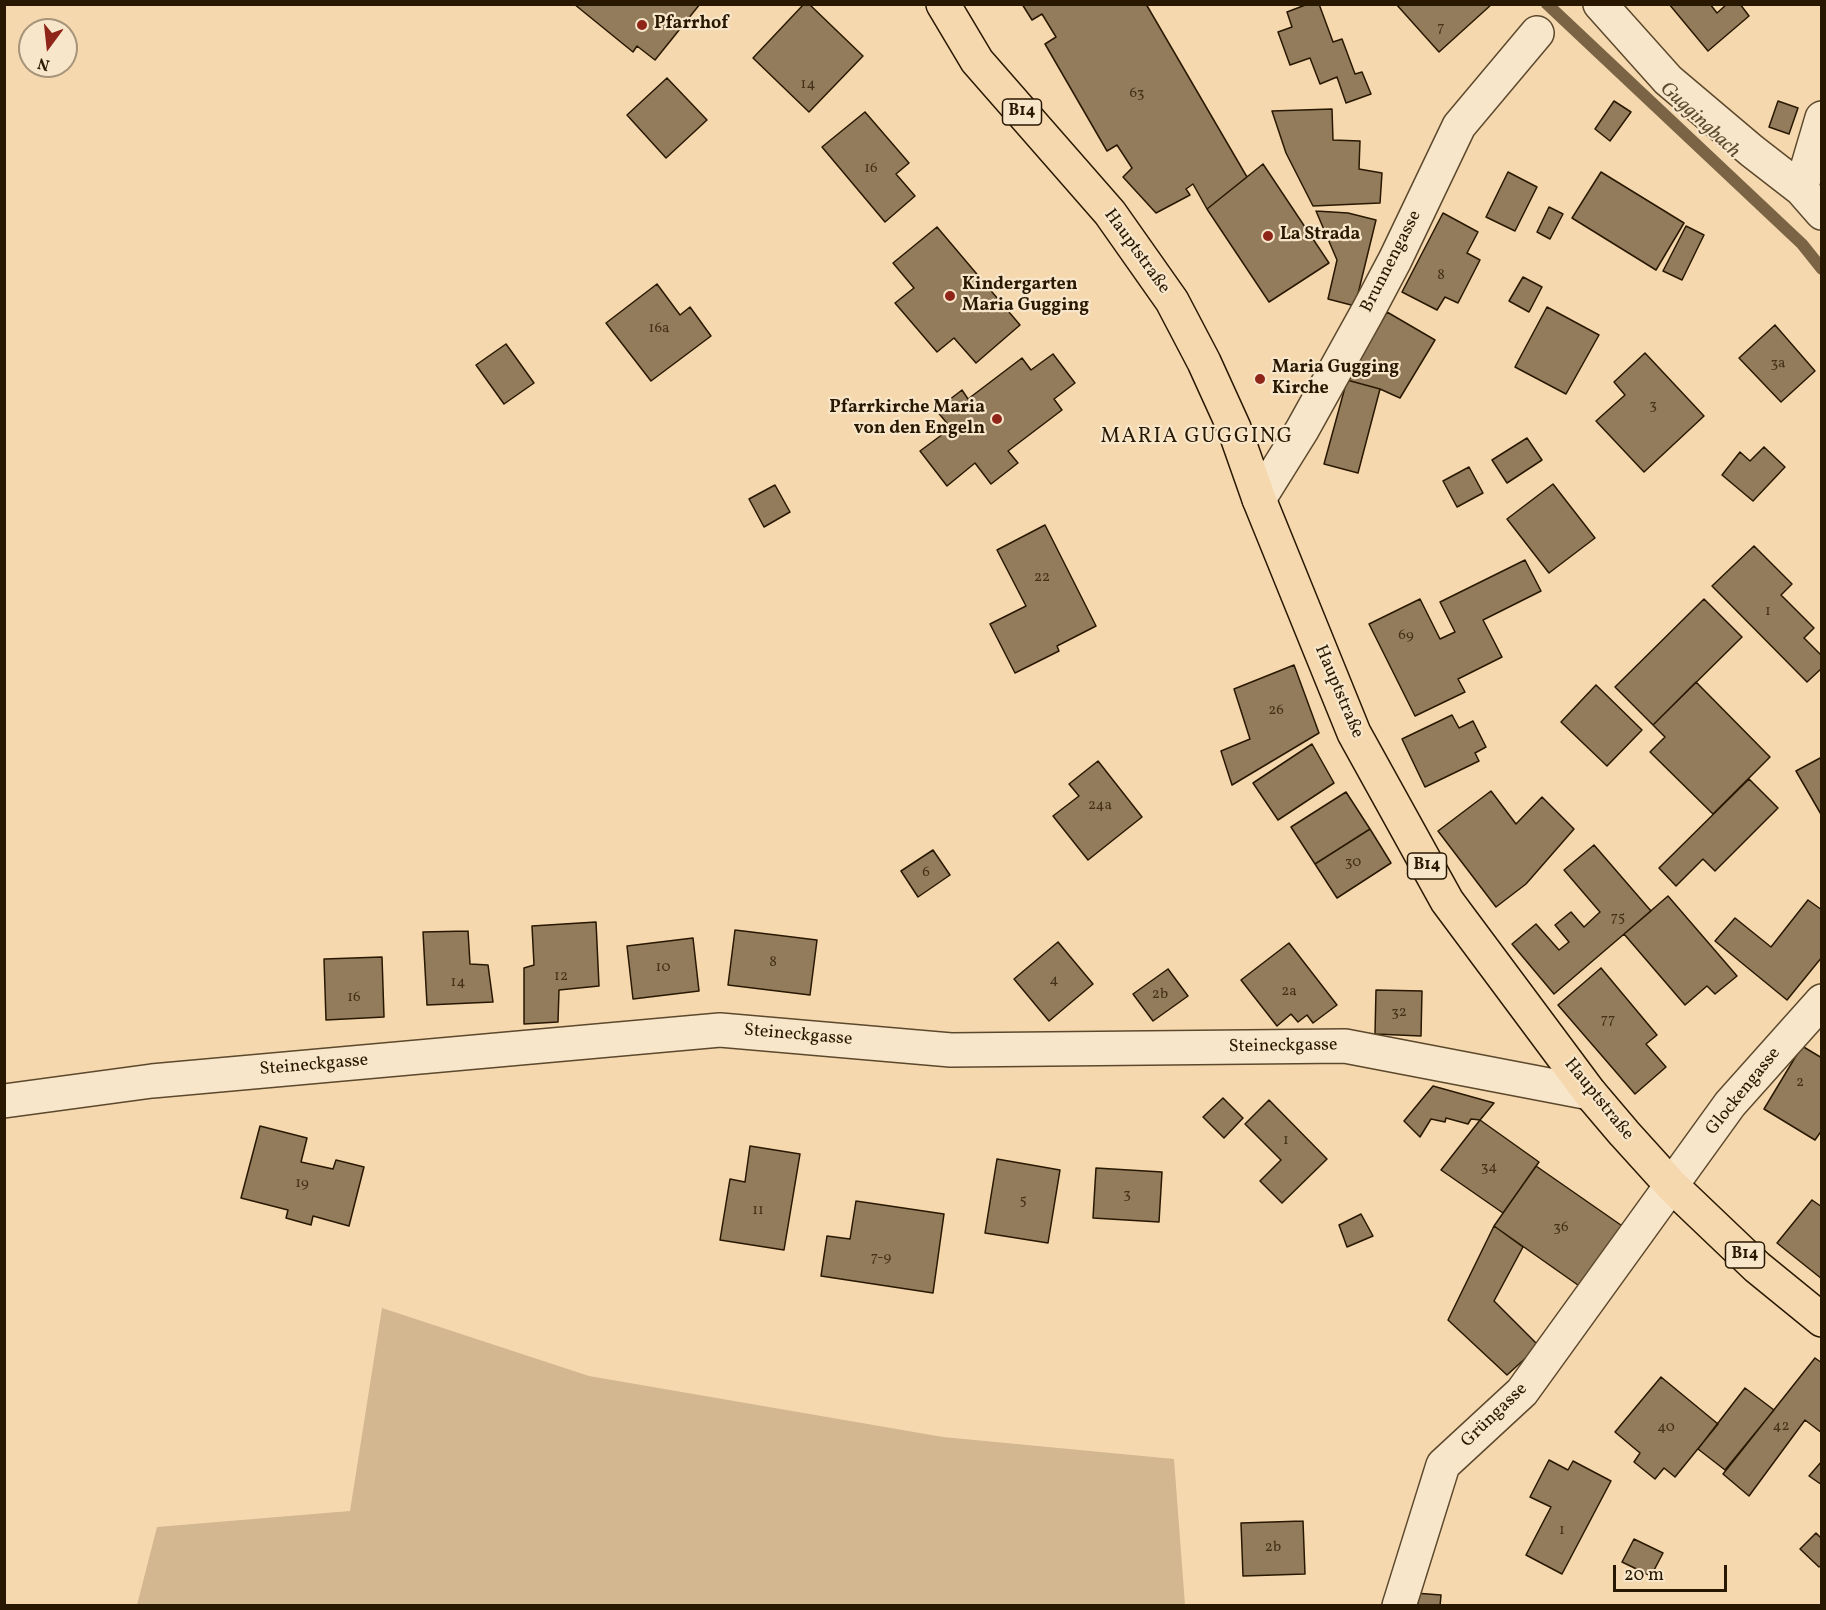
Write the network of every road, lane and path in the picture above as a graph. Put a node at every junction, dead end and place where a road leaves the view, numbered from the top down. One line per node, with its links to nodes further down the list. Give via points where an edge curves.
1 (944, 4): 7 (main road, Hauptstraße / B14, via 977,61 1110,213 1172,302 1234,428)
2 (1600, 4): 5 (street, via 1668,80)
3 (1537, 33): 7 (street, Brunnengasse, via 1459,126 1368,311)
4 (1821, 118): 5 (street)
5 (1801, 189): 6 (street)
6 (1821, 213)
7 (1259, 499): 9 (main road, Hauptstraße / B14, via 1354,733 1441,891)
8 (1821, 1001): 11 (street, Glockengasse, via 1730,1104)
9 (1590, 1093): 10 (street, Steineckgasse, via 1346,1046 951,1050 720,1030 152,1081); 11 (main road, Hauptstraße / B14)
10 (4, 1101)
11 (1672, 1186): 12 (main road, Hauptstraße / B14, via 1757,1267); 13 (street, Grüngasse, via 1522,1392 1443,1465)
12 (1821, 1320)
13 (1399, 1605)

